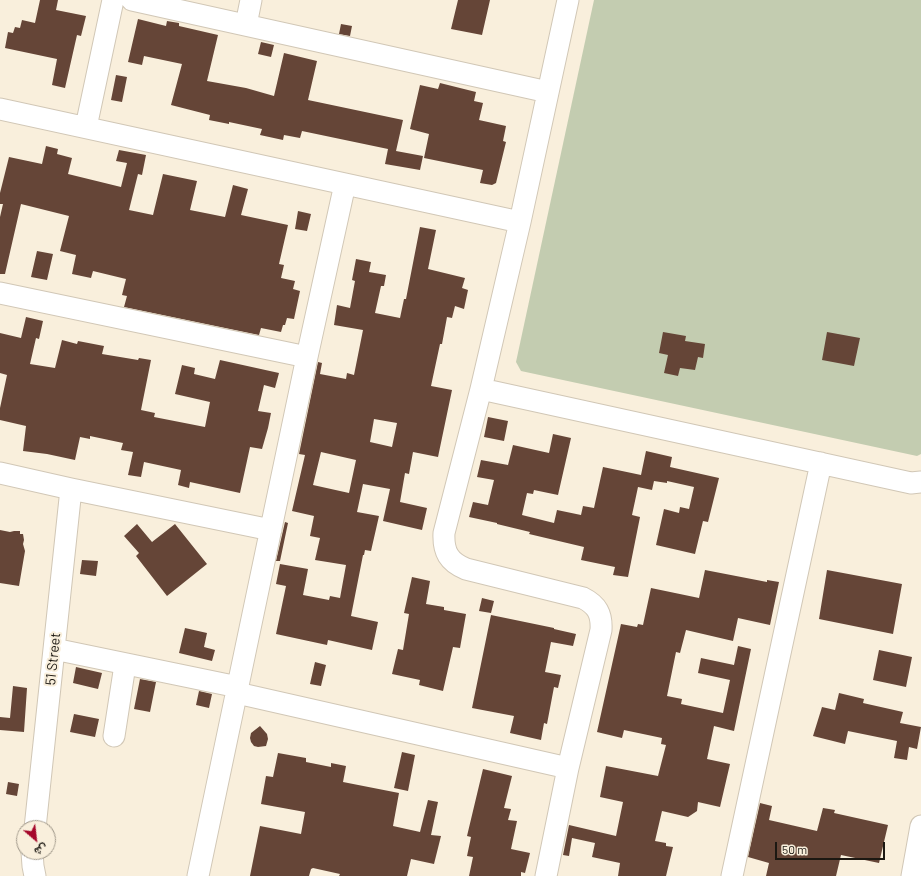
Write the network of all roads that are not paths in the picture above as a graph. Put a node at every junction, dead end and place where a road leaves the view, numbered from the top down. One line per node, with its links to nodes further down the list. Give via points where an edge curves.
1 (113, 0): 8 (street)
2 (132, 0): 5 (street)
3 (251, 0): 5 (street)
4 (568, 0): 6 (street)
5 (246, 25): 6 (street)
6 (548, 92): 10 (street)
7 (0, 109): 8 (street)
8 (86, 127): 9 (street)
9 (345, 184): 10 (street); 12 (street)
10 (520, 222): 13 (street)
11 (0, 293): 12 (street)
12 (306, 357): 18 (street)
13 (481, 389): 14 (street); 23 (street, via 444,533 444,543 448,556 466,569 583,598 590,601 600,614 601,630)
14 (821, 463): 16 (street); 30 (street)
15 (0, 473): 17 (street)
16 (921, 482)
17 (71, 489): 18 (street); 19 (street, 51 Street)
18 (271, 530): 21 (street)
19 (54, 649): 20 (street); 24 (street, 51 Street)
20 (125, 665): 21 (street); 22 (street)
21 (238, 690): 23 (street); 28 (street)
22 (114, 736)
23 (568, 768): 29 (street)
24 (36, 820)
25 (920, 837): 31 (street)
26 (33, 860): 27 (street)
27 (36, 876)
28 (198, 876)
29 (546, 876)
30 (732, 876)
31 (912, 876)

